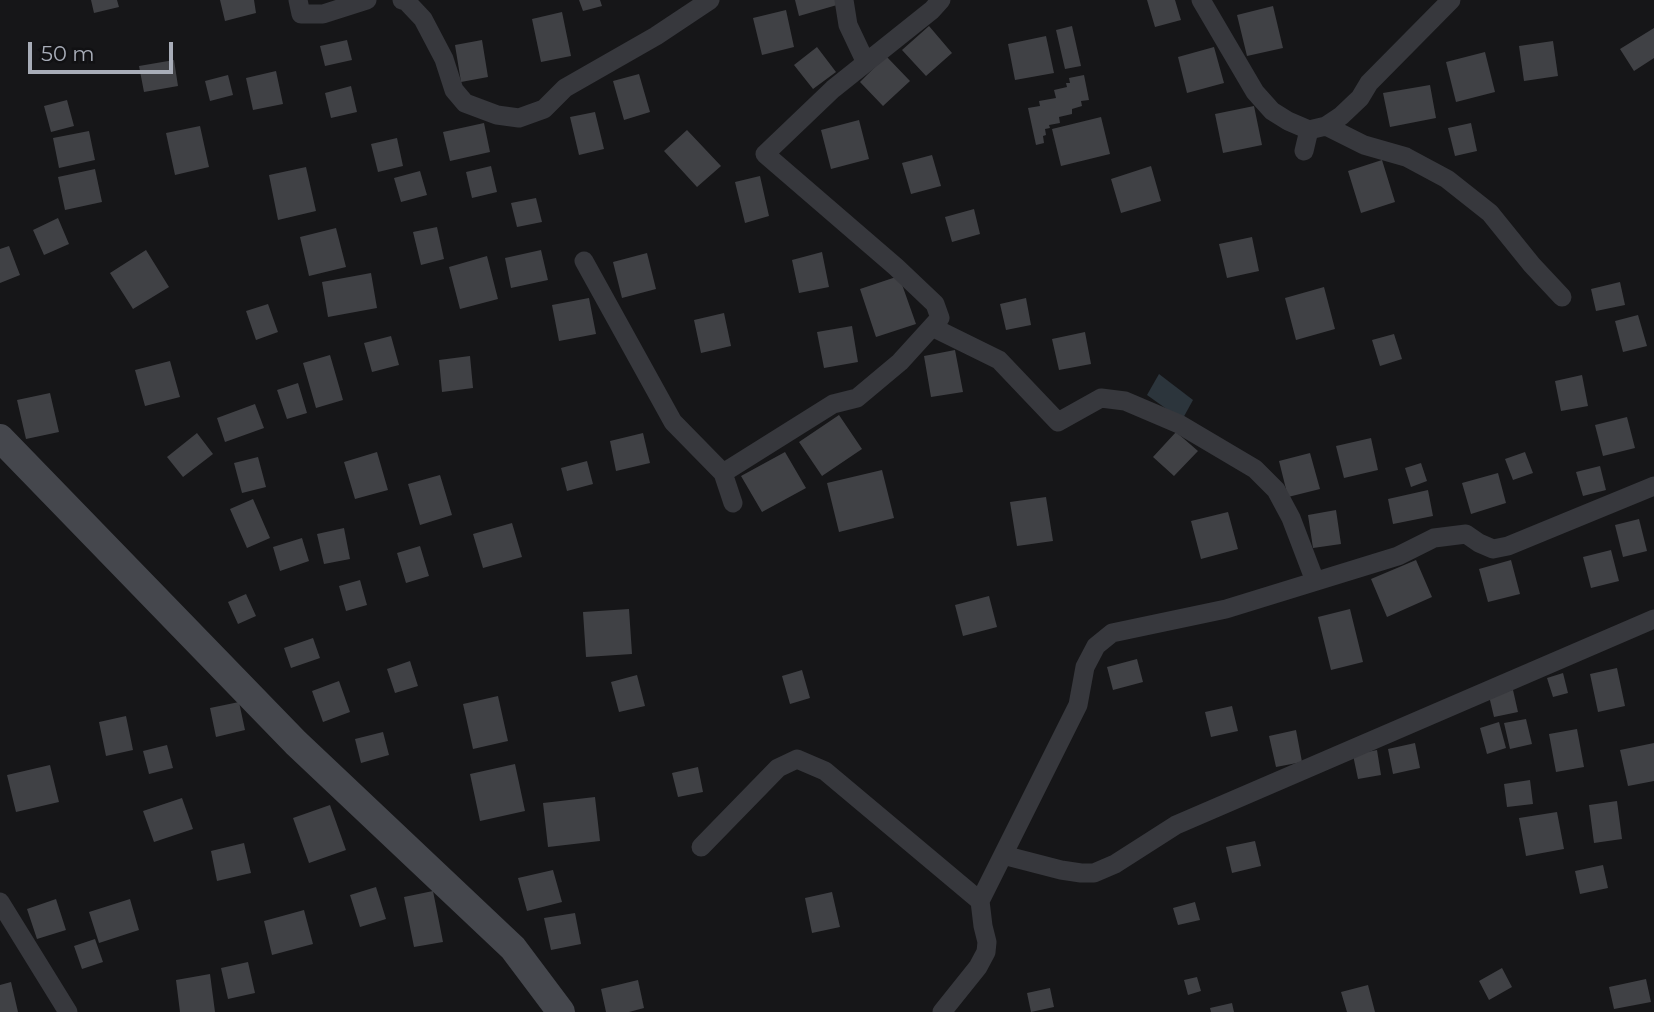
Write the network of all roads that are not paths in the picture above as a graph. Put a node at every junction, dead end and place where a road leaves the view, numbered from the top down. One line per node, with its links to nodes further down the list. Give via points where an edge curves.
1 (298, 0): 2 (street, via 301,14 323,14)
2 (367, 0)
3 (402, 0): 4 (street, via 423,19 454,90 465,103 519,118 544,109 565,88)
4 (710, 0)
5 (844, 0): 9 (street, via 848,24)
6 (941, 0): 9 (street)
7 (1201, 0): 10 (street, via 1255,92 1272,111)
8 (1451, 0): 10 (street, via 1369,83 1360,98 1341,116)
9 (866, 63): 14 (street, via 765,154 934,304 940,318)
10 (1317, 128): 11 (street); 13 (street, via 1406,157 1447,179 1490,214)
11 (1304, 151)
12 (584, 261): 16 (street, via 673,422)
13 (1562, 297)
14 (932, 327): 16 (street, via 857,398 833,404); 19 (street, via 999,360 1058,422 1101,398 1125,401 1180,424 1255,468 1286,509)
15 (0, 438): 26 (main road, via 296,743 513,948)
16 (723, 473): 18 (street)
17 (1654, 486): 19 (street, via 1508,546 1493,549 1466,534 1434,538 1398,556)
18 (733, 503)
19 (1315, 581): 22 (street, via 1226,609 1112,633 1096,646 1085,667 1077,705)
20 (1654, 618): 22 (street, via 1176,825 1094,873)
21 (701, 847): 23 (street, via 778,768 797,759 825,771)
22 (1003, 855): 23 (street)
23 (980, 901): 27 (street, via 986,952)
24 (0, 902): 25 (street)
25 (68, 1012)
26 (561, 1012)
27 (942, 1012)

